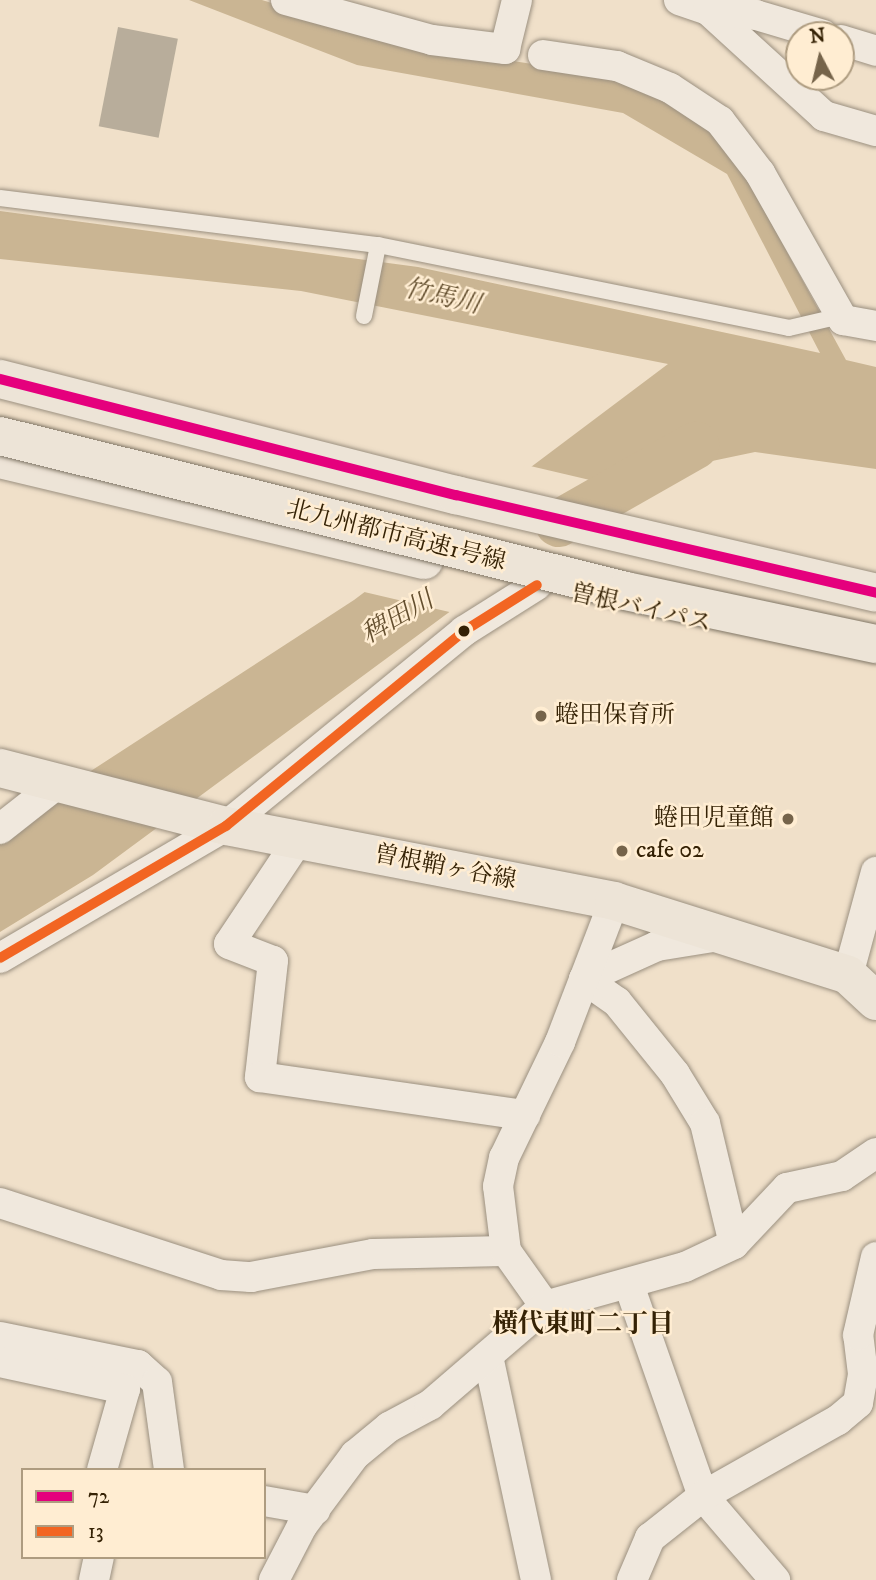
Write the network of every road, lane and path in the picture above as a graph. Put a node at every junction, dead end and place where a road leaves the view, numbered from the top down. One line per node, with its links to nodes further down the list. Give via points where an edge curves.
1 (286, 0): 2 (street, via 432,40 505,50)
2 (517, 0)
3 (679, 0): 4 (street)
4 (708, 10): 5 (street); 9 (street, via 824,117)
5 (785, 24)
6 (855, 44): 7 (street)
7 (876, 51)
8 (542, 55): 13 (street, via 617,66 670,89 720,121 760,173)
9 (876, 131)
10 (0, 198): 11 (lane)
11 (379, 245): 12 (lane); 13 (lane, via 789,328)
12 (364, 316)
13 (841, 316): 14 (street)
14 (876, 326)
15 (0, 359): 20 (main road, via 180,411)
16 (0, 379): 20 (main road)
17 (0, 400): 25 (main road, 北九州都市高速1号線, via 630,555)
18 (0, 420): 22 (main road, 曽根バイパス)
19 (0, 436): 26 (main road, 北九州都市高速1号線, bridge, via 626,591)
20 (298, 456): 24 (main road)
21 (0, 459): 22 (main road, 曽根バイパス)
22 (325, 537): 23 (main road, 曽根バイパス)
23 (530, 584): 27 (main road, 曽根バイパス, via 667,617); 30 (street)
24 (876, 593)
25 (876, 609)
26 (876, 644)
27 (876, 656)
28 (0, 768): 29 (main road, 曽根鞘ヶ谷線)
29 (61, 781): 30 (main road, 曽根鞘ヶ谷線); 31 (street)
30 (218, 823): 32 (main road, 曽根鞘ヶ谷線); 36 (street)
31 (0, 829)
32 (299, 839): 34 (main road, 曽根鞘ヶ谷線); 40 (street, via 229,944 273,961 260,1077)
33 (876, 872): 37 (street)
34 (614, 901): 35 (main road, 曽根鞘ヶ谷線); 38 (street)
35 (726, 935): 37 (main road, 曽根鞘ヶ谷線); 38 (street, via 657,946)
36 (0, 958)
37 (848, 975): 39 (main road, 曽根鞘ヶ谷線)
38 (584, 979): 40 (street); 43 (street, via 617,1002 675,1073 705,1123)
39 (876, 1000)
40 (525, 1115): 44 (street, via 498,1186)
41 (876, 1153): 43 (street, via 842,1176 787,1188)
42 (0, 1203): 44 (street, via 221,1275 251,1278 373,1254)
43 (734, 1244): 46 (street)
44 (506, 1251): 47 (street)
45 (876, 1257): 53 (street, via 858,1335 863,1374 858,1403 838,1420)
46 (629, 1285): 47 (street); 53 (street)
47 (545, 1306): 49 (street)
48 (0, 1338): 52 (street, via 138,1365 157,1381)
49 (488, 1356): 55 (street, via 355,1455); 59 (street, via 514,1460)
50 (0, 1362): 51 (street, via 125,1390)
51 (103, 1468)
52 (169, 1468)
53 (703, 1496): 60 (street, via 650,1538); 61 (street)
54 (266, 1501): 55 (street)
55 (315, 1510): 58 (street)
56 (99, 1559): 57 (street)
57 (94, 1580)
58 (274, 1580)
59 (536, 1580)
60 (632, 1580)
61 (775, 1580)

